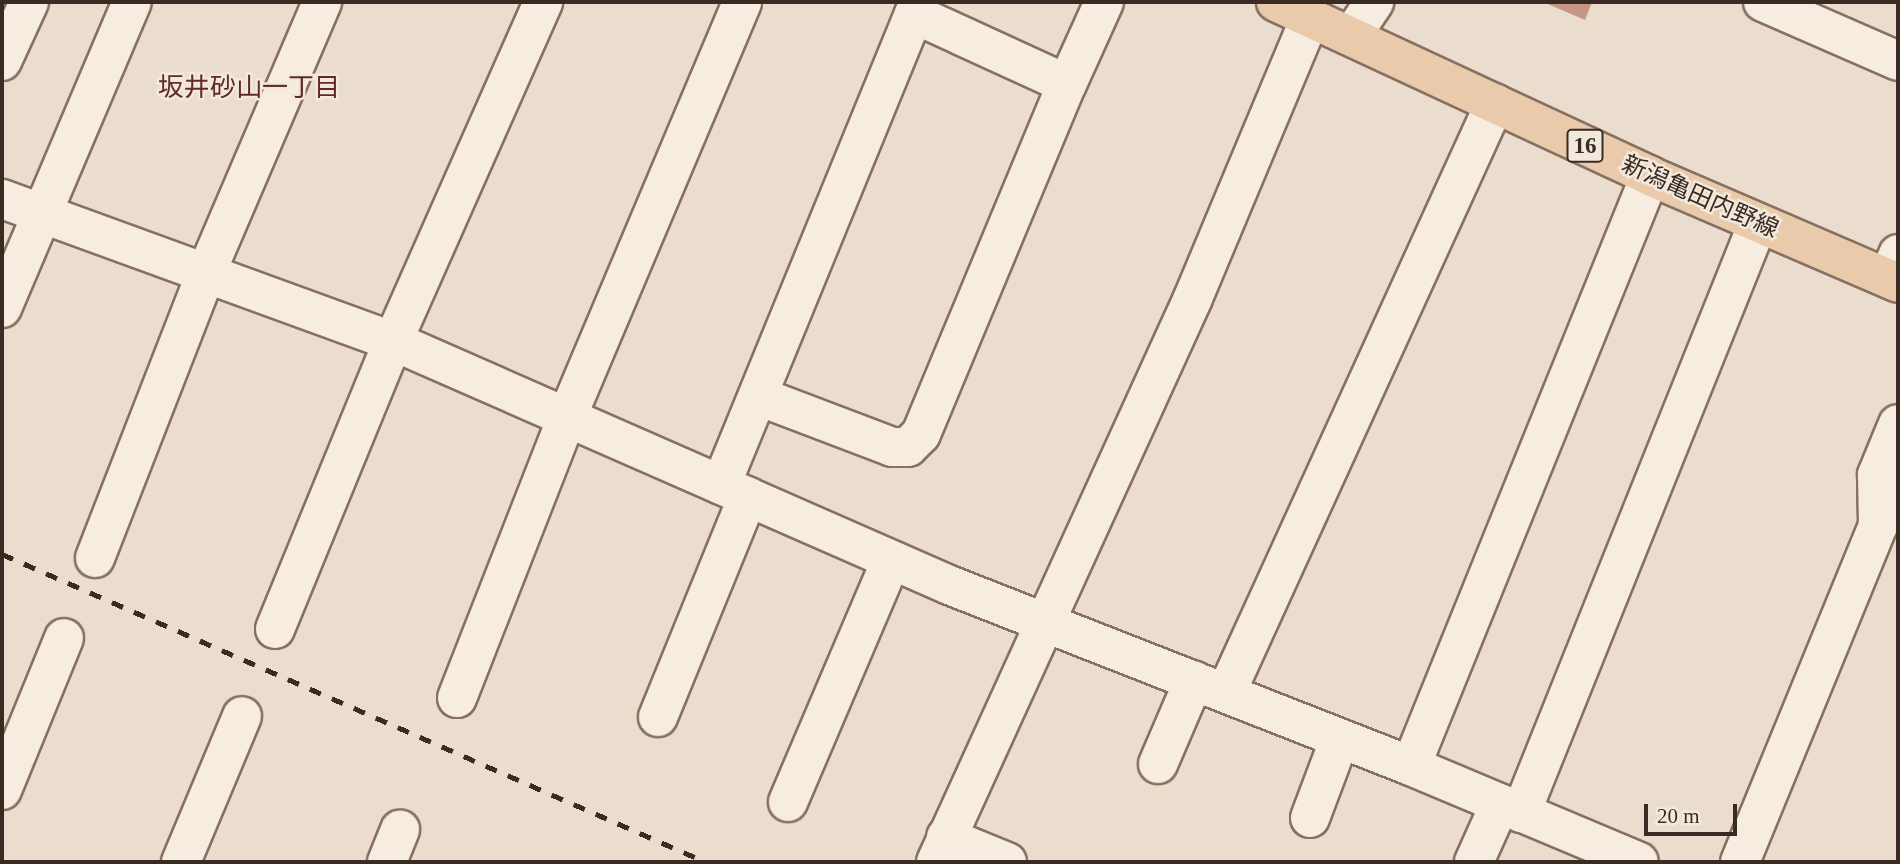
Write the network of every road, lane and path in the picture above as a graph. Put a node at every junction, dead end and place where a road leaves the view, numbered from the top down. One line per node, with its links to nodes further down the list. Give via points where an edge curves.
1 (29, 2): 12 (street)
2 (132, 2): 18 (street)
3 (322, 2): 21 (street)
4 (543, 2): 23 (street)
5 (742, 2): 25 (street)
6 (1104, 2): 14 (street)
7 (1276, 2): 10 (main road, 新潟亀田内野線 / 16)
8 (1374, 2): 11 (street)
9 (1763, 2): 13 (street)
10 (1310, 18): 11 (main road, 新潟亀田内野線 / 16); 30 (street, via 1261,126 1239,195)
11 (1352, 36): 15 (main road, 新潟亀田内野線 / 16)
12 (2, 61)
13 (1898, 61)
14 (1067, 84): 24 (street, via 921,434 908,447 892,447); 24 (street, via 914,14)
15 (1495, 103): 16 (main road, 新潟亀田内野線 / 16); 33 (street)
16 (1650, 176): 19 (main road, 新潟亀田内野線 / 16); 39 (street)
17 (2, 199): 18 (street)
18 (42, 214): 21 (street); 22 (street)
19 (1759, 223): 20 (main road, 新潟亀田内野線 / 16); 42 (street)
20 (1895, 272)
21 (206, 273): 23 (street); 28 (street)
22 (2, 308)
23 (393, 341): 25 (street); 31 (street)
24 (758, 396): 27 (street)
25 (567, 418): 27 (street); 34 (street)
26 (1898, 424): 49 (street, via 1877,475 1878,526)
27 (735, 491): 29 (street); 36 (street)
28 (95, 558)
29 (891, 560): 30 (street); 41 (street)
30 (1045, 620): 33 (street); 44 (street)
31 (275, 629)
32 (64, 638): 40 (street)
33 (1210, 687): 37 (street); 38 (street)
34 (457, 698)
35 (242, 716): 45 (street)
36 (658, 717)
37 (1340, 738): 39 (street); 43 (street)
38 (1158, 764)
39 (1411, 766): 42 (street)
40 (2, 790)
41 (788, 802)
42 (1511, 808): 47 (street); 48 (street)
43 (1310, 818)
44 (941, 850): 46 (street)
45 (181, 862)
46 (1007, 862)
47 (1474, 862)
48 (1639, 862)
49 (1740, 862)

